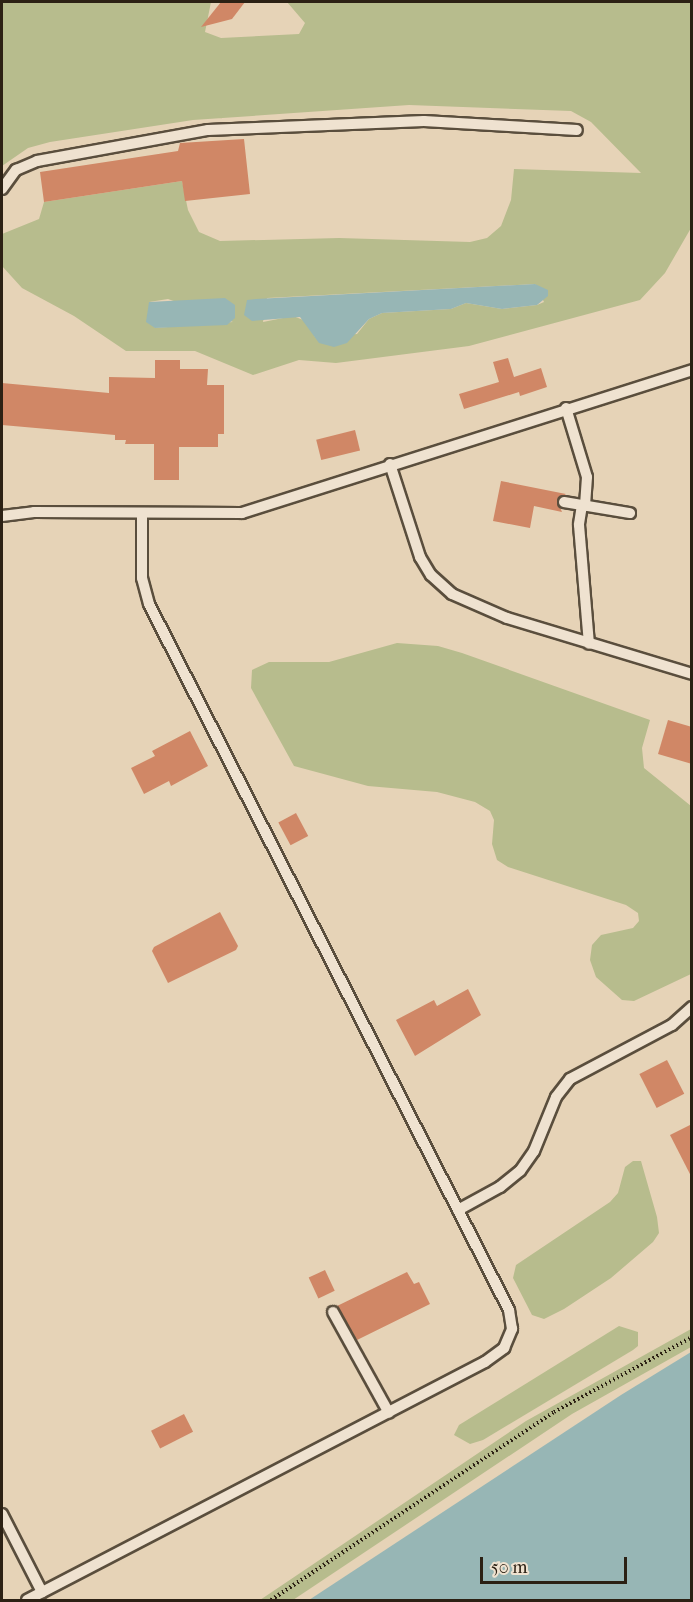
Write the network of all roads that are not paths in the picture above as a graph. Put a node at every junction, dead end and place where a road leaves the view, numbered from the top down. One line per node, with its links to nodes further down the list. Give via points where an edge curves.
1 (577, 130): 2 (lane, via 424,121 195,131 29,164 16,170)
2 (2, 189)
3 (692, 370): 4 (lane)
4 (566, 408): 5 (lane); 7 (lane, via 587,477)
5 (390, 464): 9 (lane, via 242,513); 11 (lane, via 417,550 440,585 482,609)
6 (564, 502): 7 (lane)
7 (583, 506): 8 (lane); 11 (lane, via 579,519)
8 (630, 513)
9 (142, 514): 10 (lane, via 34,512); 14 (lane, via 142,578 149,604)
10 (2, 516)
11 (589, 644): 12 (lane)
12 (692, 674)
13 (692, 1008): 14 (lane, via 672,1025 570,1079 556,1096 534,1151 519,1171 500,1187)
14 (458, 1210): 16 (lane, via 509,1310 510,1338 490,1359)
15 (333, 1312): 16 (lane)
16 (389, 1413): 18 (lane)
17 (2, 1514): 18 (lane)
18 (42, 1592): 19 (lane)
19 (27, 1600)

